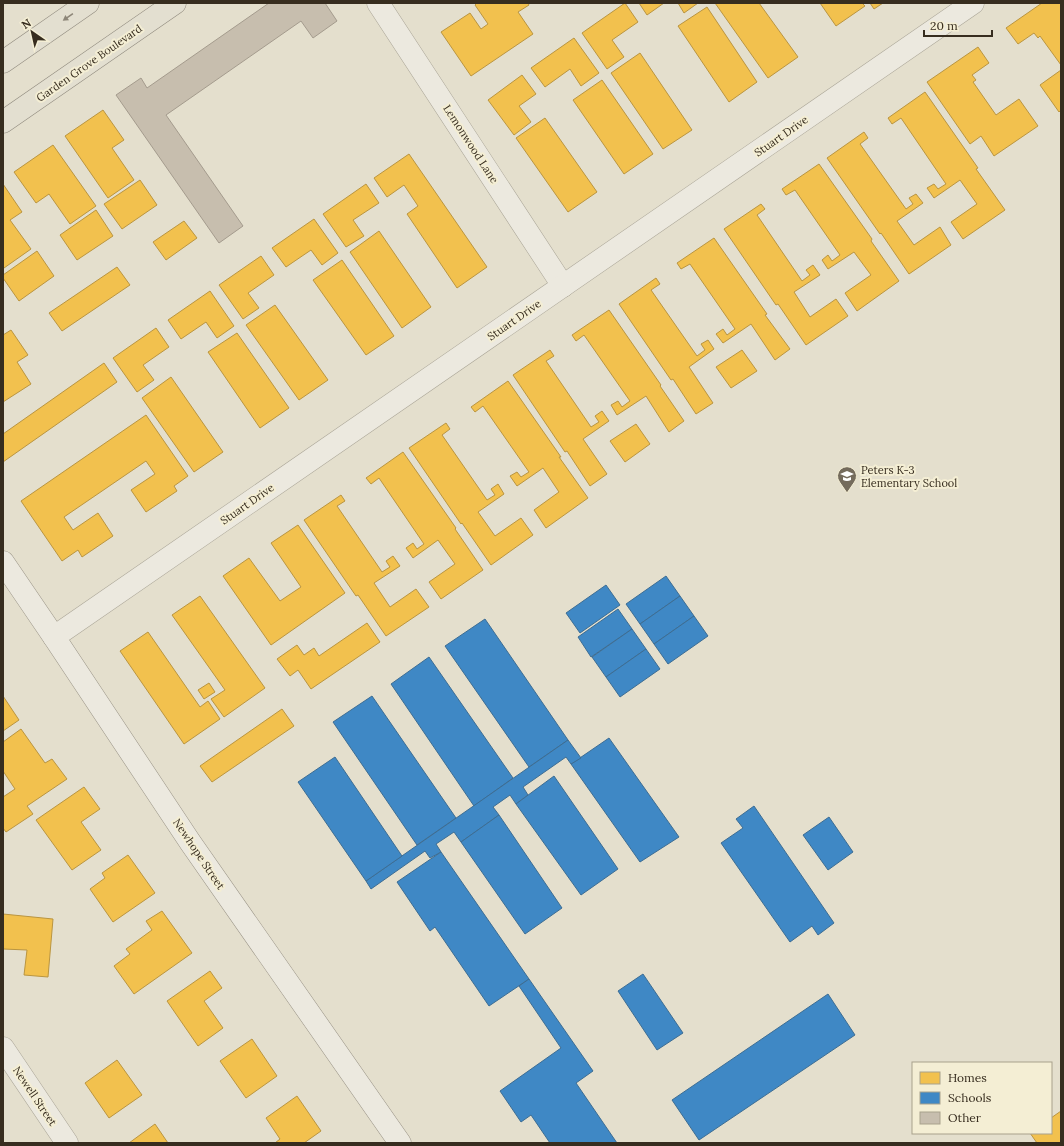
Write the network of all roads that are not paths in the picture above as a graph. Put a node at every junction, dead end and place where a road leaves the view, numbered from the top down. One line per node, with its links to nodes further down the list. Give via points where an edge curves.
1 (88, 3): 5 (main road, one-way to 5)
2 (175, 3): 6 (main road, Garden Grove Boulevard)
3 (378, 3): 7 (street, Lemonwood Lane)
4 (973, 3): 7 (street, Stuart Drive)
5 (3, 62)
6 (3, 122)
7 (563, 286): 9 (street, Stuart Drive)
8 (3, 562): 9 (street, Newhope Street)
9 (54, 637): 12 (street, Newhope Street, via 190,842)
10 (3, 1048): 11 (street, Newell Street)
11 (67, 1143)
12 (400, 1143)

